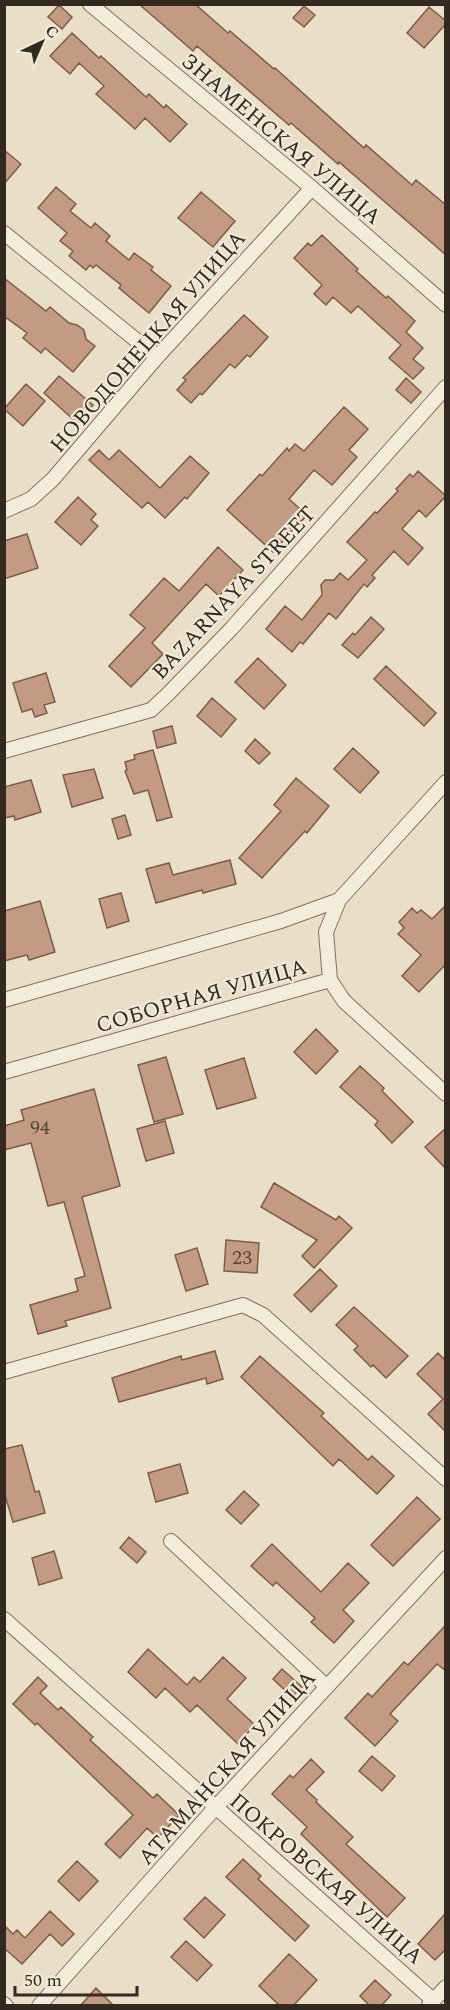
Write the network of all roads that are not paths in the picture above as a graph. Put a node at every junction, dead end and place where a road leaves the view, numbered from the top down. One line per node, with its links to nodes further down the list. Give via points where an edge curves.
1 (90, 4): 2 (street, ЗНАМЕНСКАЯ УЛИЦА)
2 (312, 188): 4 (street, ЗНАМЕНСКАЯ УЛИЦА); 5 (street, НОВОДОНЕЦКАЯ УЛИЦА)
3 (4, 233): 5 (street)
4 (446, 306)
5 (157, 357): 7 (street, НОВОДОНЕЦКАЯ УЛИЦА, via 53,479 31,499)
6 (446, 387): 8 (street, BAZARNAYA STREET, via 232,628 151,710)
7 (4, 511)
8 (4, 751)
9 (446, 782): 10 (street, СОБОРНАЯ УЛИЦА)
10 (339, 900): 11 (street, СОБОРНАЯ УЛИЦА, via 326,932); 12 (street, СОБОРНАЯ УЛИЦА, via 281,921)
11 (330, 980): 13 (street, СОБОРНАЯ УЛИЦА); 14 (street, via 344,1002)
12 (4, 1000)
13 (4, 1072)
14 (446, 1094)
15 (4, 1372): 16 (street, via 243,1305 263,1315)
16 (446, 1479)
17 (171, 1541): 20 (street)
18 (446, 1558): 20 (street, АТАМАНСКАЯ УЛИЦА)
19 (4, 1619): 21 (street, ПОКРОВСКАЯ УЛИЦА)
20 (327, 1688): 21 (street, АТАМАНСКАЯ УЛИЦА)
21 (215, 1808): 23 (street, ПОКРОВСКАЯ УЛИЦА); 24 (street, АТАМАНСКАЯ УЛИЦА)
22 (446, 1987): 23 (street)
23 (431, 2003)
24 (39, 2006)

